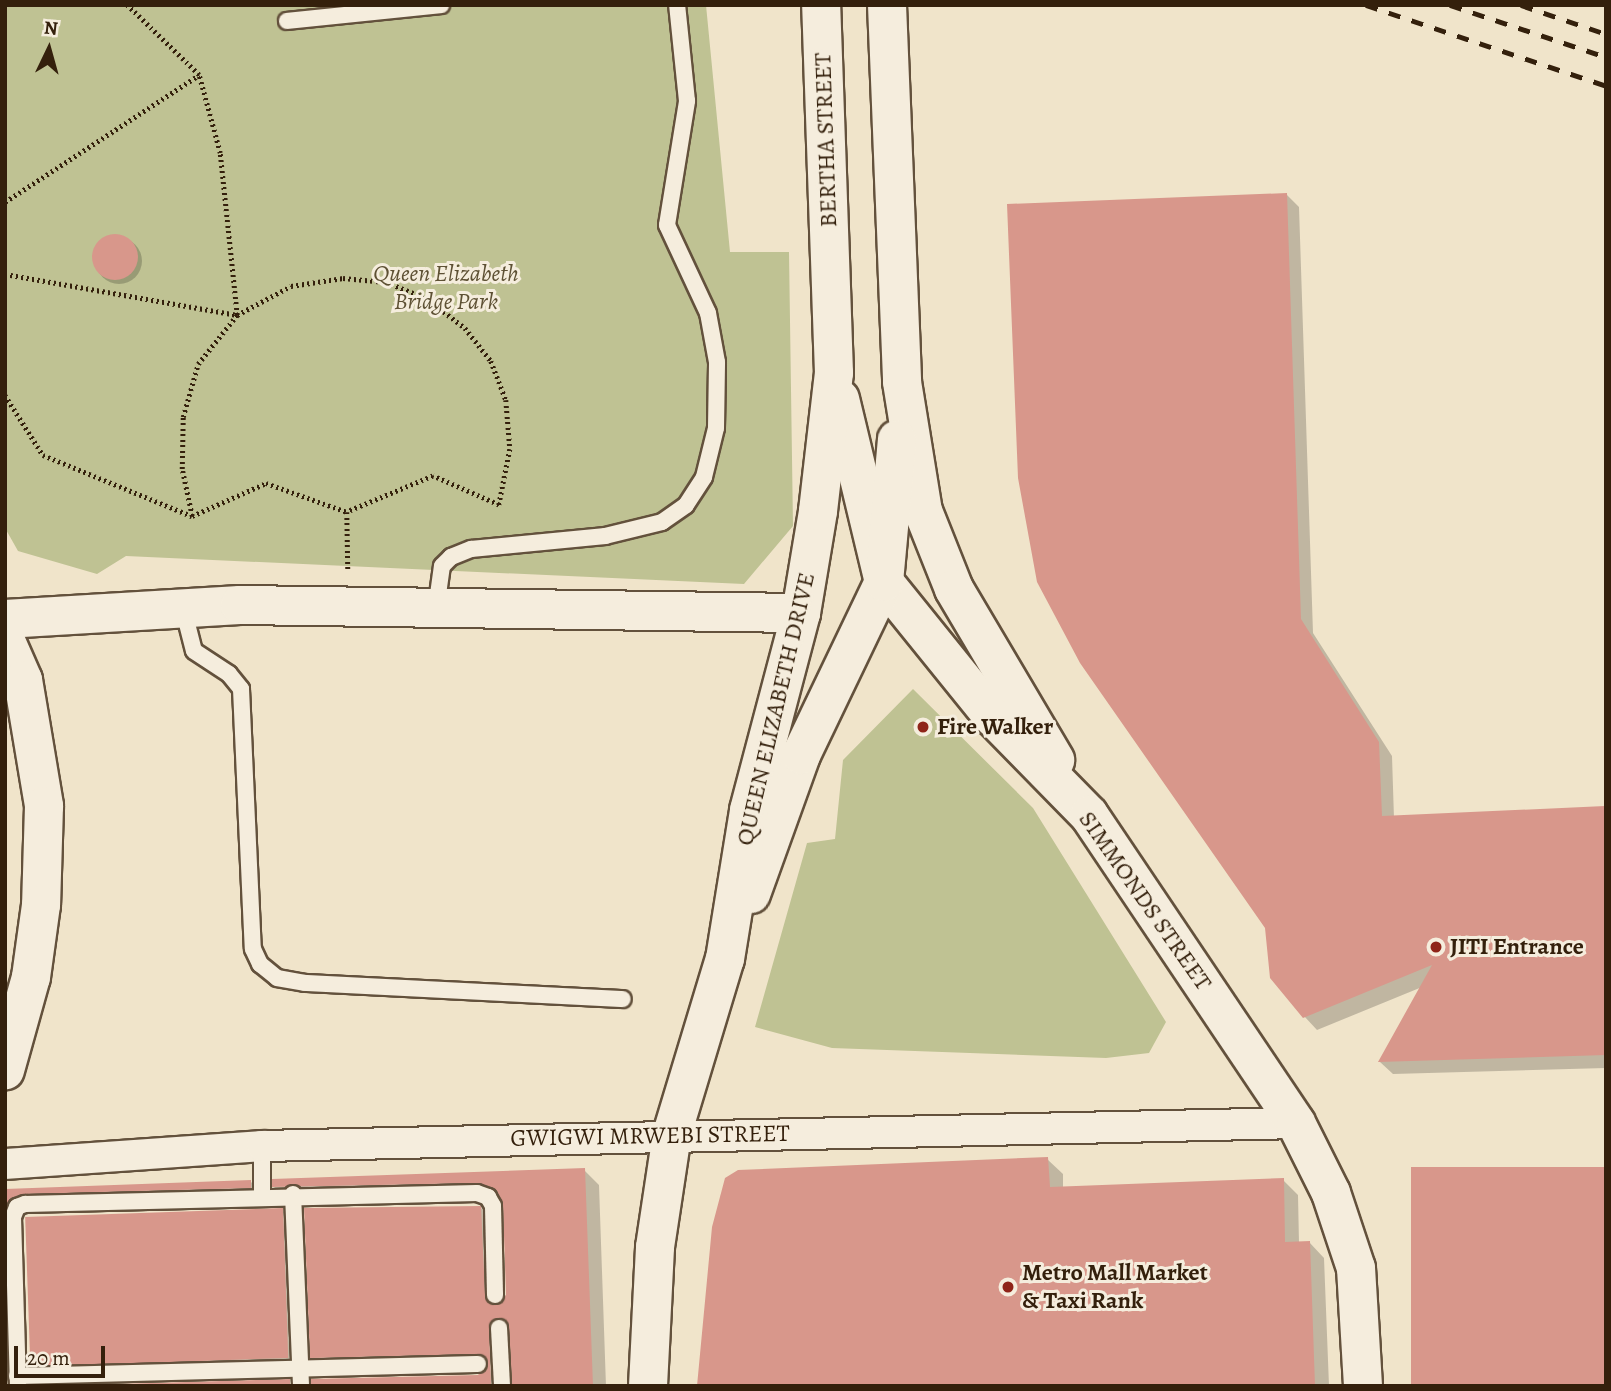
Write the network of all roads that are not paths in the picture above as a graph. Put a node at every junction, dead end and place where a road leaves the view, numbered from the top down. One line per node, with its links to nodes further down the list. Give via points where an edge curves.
1 (441, 5): 5 (lane)
2 (677, 5): 11 (lane, via 687,101 667,225 708,313 717,362 716,428 704,477 687,505 662,522 605,536 471,549 451,557 442,566)
3 (821, 5): 6 (main road, BERTHA STREET)
4 (887, 5): 8 (main road)
5 (287, 21)
6 (832, 276): 7 (main road, QUEEN ELIZABETH DRIVE)
7 (834, 373): 9 (main road, SIMMONDS STREET); 12 (main road, QUEEN ELIZABETH DRIVE)
8 (902, 382): 9 (main road); 15 (main road, via 923,511 943,566)
9 (884, 582): 15 (main road, SIMMONDS STREET, via 993,717); 16 (main road, via 801,755)
10 (183, 608): 11 (main road); 13 (main road); 17 (lane, via 194,651 229,674 241,689 253,949 260,964 277,978 305,983)
11 (436, 609): 12 (main road)
12 (801, 613): 16 (main road, QUEEN ELIZABETH DRIVE, via 749,810)
13 (5, 619)
14 (5, 639): 18 (main road, via 23,680 44,806 41,905 31,977)
15 (1088, 815): 19 (main road, SIMMONDS STREET)
16 (725, 960): 20 (main road, QUEEN ELIZABETH DRIVE)
17 (623, 999)
18 (5, 1070)
19 (1296, 1123): 20 (street, GWIGWI MRWEBI STREET); 35 (main road, SIMMONDS STREET, via 1331,1193 1356,1269)
20 (673, 1134): 21 (street, GWIGWI MRWEBI STREET); 34 (main road, QUEEN ELIZABETH DRIVE, via 655,1247)
21 (262, 1146): 22 (street, GWIGWI MRWEBI STREET); 24 (lane)
22 (5, 1164)
23 (293, 1194): 24 (lane); 27 (lane, via 477,1193 488,1197 493,1206); 30 (lane)
24 (262, 1195): 25 (lane, via 25,1204 17,1208)
25 (10, 1231): 26 (lane)
26 (10, 1293): 31 (lane)
27 (495, 1295)
28 (499, 1328): 33 (lane)
29 (478, 1364): 30 (lane)
30 (300, 1369): 31 (lane); 32 (lane)
31 (17, 1381)
32 (301, 1386)
33 (502, 1386)
34 (648, 1386)
35 (1363, 1386)

